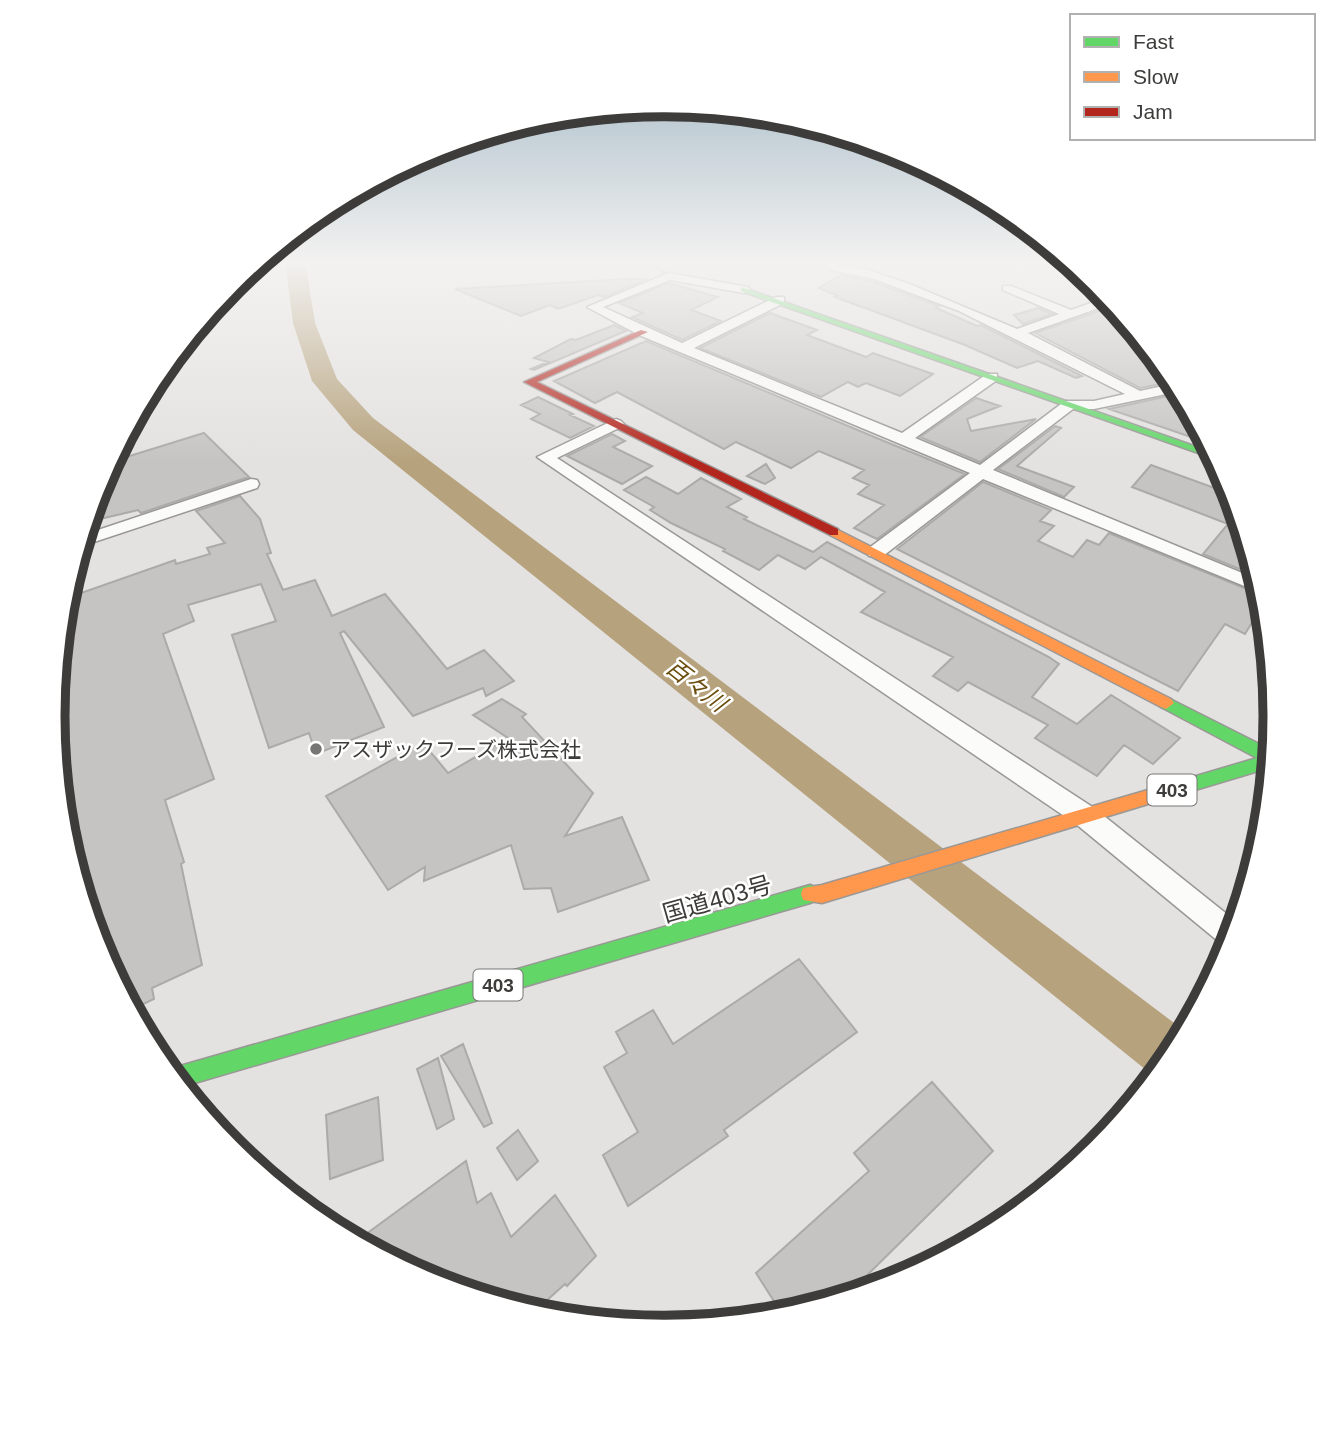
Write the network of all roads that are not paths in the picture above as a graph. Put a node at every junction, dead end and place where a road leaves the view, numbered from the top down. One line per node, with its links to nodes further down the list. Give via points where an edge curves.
1 (636, 328): 6 (street)
2 (724, 328): 8 (street)
3 (857, 328): 9 (main road)
4 (1006, 328): 7 (street)
5 (1031, 328): 7 (street)
6 (644, 332): 8 (street); 13 (main road, via 529,382)
7 (1017, 333): 11 (street)
8 (683, 348): 14 (street)
9 (992, 377): 12 (main road); 14 (street)
10 (1167, 389): 11 (street)
11 (1137, 395): 12 (street, via 1094,405)
12 (1070, 404): 15 (main road); 16 (street)
13 (617, 424): 19 (main road); 23 (street, via 544,457)
14 (902, 440): 16 (street)
15 (1203, 452)
16 (980, 473): 19 (street); 20 (street)
17 (251, 484): 18 (street)
18 (92, 538)
19 (876, 552): 21 (main road)
20 (1249, 583)
21 (1263, 754)
22 (1262, 762): 23 (main road, 国道403号 / 403)
23 (1078, 818): 24 (street); 25 (main road, 国道403号 / 403)
24 (1225, 930)
25 (184, 1075)

